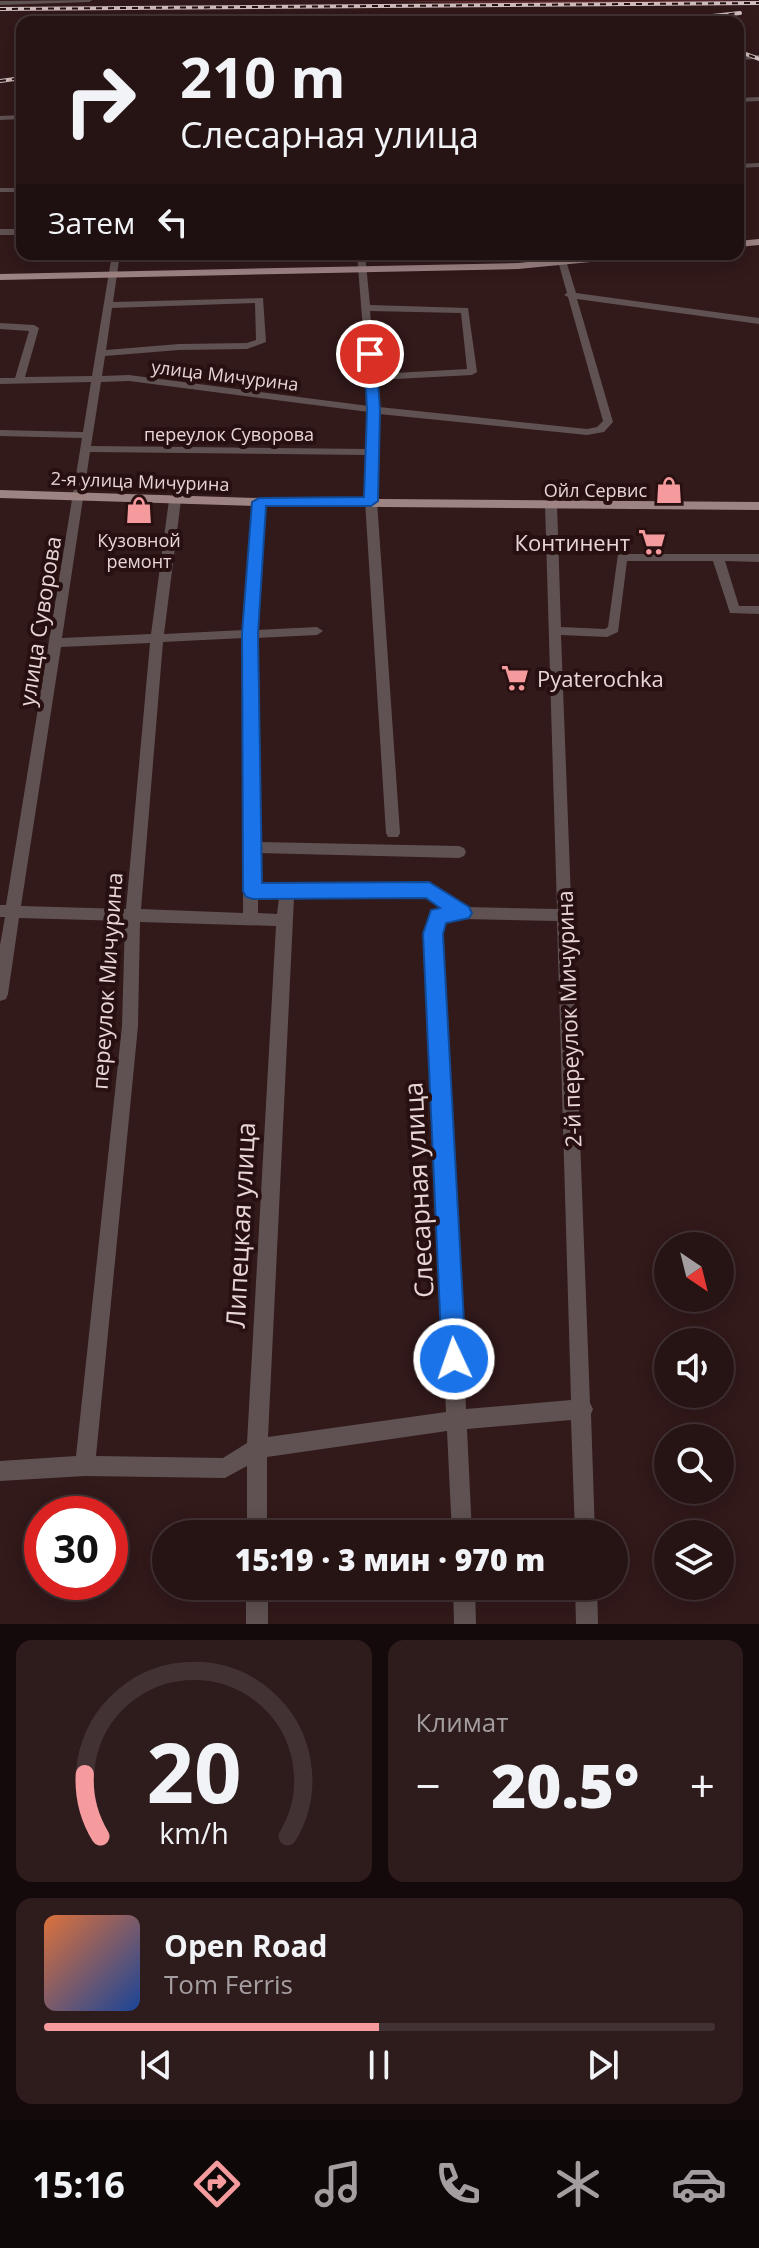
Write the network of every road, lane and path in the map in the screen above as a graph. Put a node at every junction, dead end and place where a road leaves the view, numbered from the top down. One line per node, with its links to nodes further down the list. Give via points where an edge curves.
1 (89, 0): 2 (street)
2 (0, 3)
3 (115, 260): 8 (street, улица Суворова)
4 (362, 260): 7 (street)
5 (550, 260): 7 (main road, via 518,266)
6 (561, 260): 10 (street)
7 (364, 268): 8 (main road); 12 (street)
8 (114, 274): 9 (main road); 11 (street, улица Суворова)
9 (0, 277)
10 (569, 295): 13 (street); 20 (street, улица Мичурина, via 608,422 600,430)
11 (109, 305): 15 (street, улица Суворова); 15 (street, via 260,300 261,342)
12 (366, 308): 16 (street); 16 (street, via 465,310 472,372)
13 (759, 321)
14 (0, 326): 18 (street, via 34,328)
15 (101, 353): 17 (street, улица Суворова)
16 (372, 377): 20 (street)
17 (97, 378): 18 (street, улица Мичурина); 20 (street, улица Мичурина); 22 (street, улица Суворова)
18 (19, 380): 19 (street, улица Мичурина)
19 (0, 381)
20 (374, 410): 23 (street)
21 (0, 433): 22 (street, переулок Суворова)
22 (87, 442): 23 (street, переулок Суворова); 25 (street, улица Суворова)
23 (372, 452): 27 (street)
24 (0, 494): 25 (main road, 2-я улица Мичурина)
25 (78, 498): 26 (main road, 2-я улица Мичурина); 38 (street, улица Суворова)
26 (175, 500): 28 (main road, 2-я улица Мичурина); 37 (street, переулок Мичурина)
27 (371, 501): 28 (main road, 2-я улица Мичурина); 29 (main road, 2-я улица Мичурина); 39 (street)
28 (259, 502): 36 (street)
29 (551, 504): 30 (main road, 2-я улица Мичурина); 35 (street, 2-й переулок Мичурина)
30 (759, 506)
31 (718, 558): 32 (street); 33 (street, via 734,610); 35 (street, via 622,557 614,629)
32 (759, 558)
33 (759, 610)
34 (317, 631): 36 (street)
35 (556, 631): 46 (street, 2-й переулок Мичурина)
36 (250, 633): 37 (street); 40 (street)
37 (157, 637): 38 (street); 47 (street, переулок Мичурина)
38 (55, 643): 44 (street, улица Суворова)
39 (393, 833)
40 (252, 847): 41 (street); 42 (street)
41 (459, 852)
42 (253, 891): 43 (street); 48 (street)
43 (287, 892): 45 (street, via 429,890); 49 (street, Липецкая улица)
44 (6, 911): 47 (street); 50 (street, улица Суворова)
45 (462, 913): 46 (street); 52 (street, Слесарная улица, via 437,916 433,934)
46 (564, 915): 51 (street, 2-й переулок Мичурина)
47 (133, 916): 48 (street); 54 (street, переулок Мичурина, via 130,1026)
48 (251, 920): 49 (street)
49 (284, 920): 53 (street, Липецкая улица)
50 (0, 994)
51 (583, 1409): 52 (street); 58 (street, 2-й переулок Мичурина)
52 (457, 1420): 53 (street); 57 (street, Слесарная улица)
53 (257, 1448): 54 (street, via 225,1468); 56 (street, Липецкая улица)
54 (85, 1466): 55 (street)
55 (0, 1471)
56 (257, 1520)
57 (461, 1520)
58 (585, 1520)
59 (257, 1600): 62 (street)
60 (464, 1600): 63 (street)
61 (586, 1600): 64 (street)
62 (257, 1624)
63 (465, 1624)
64 (587, 1624)

